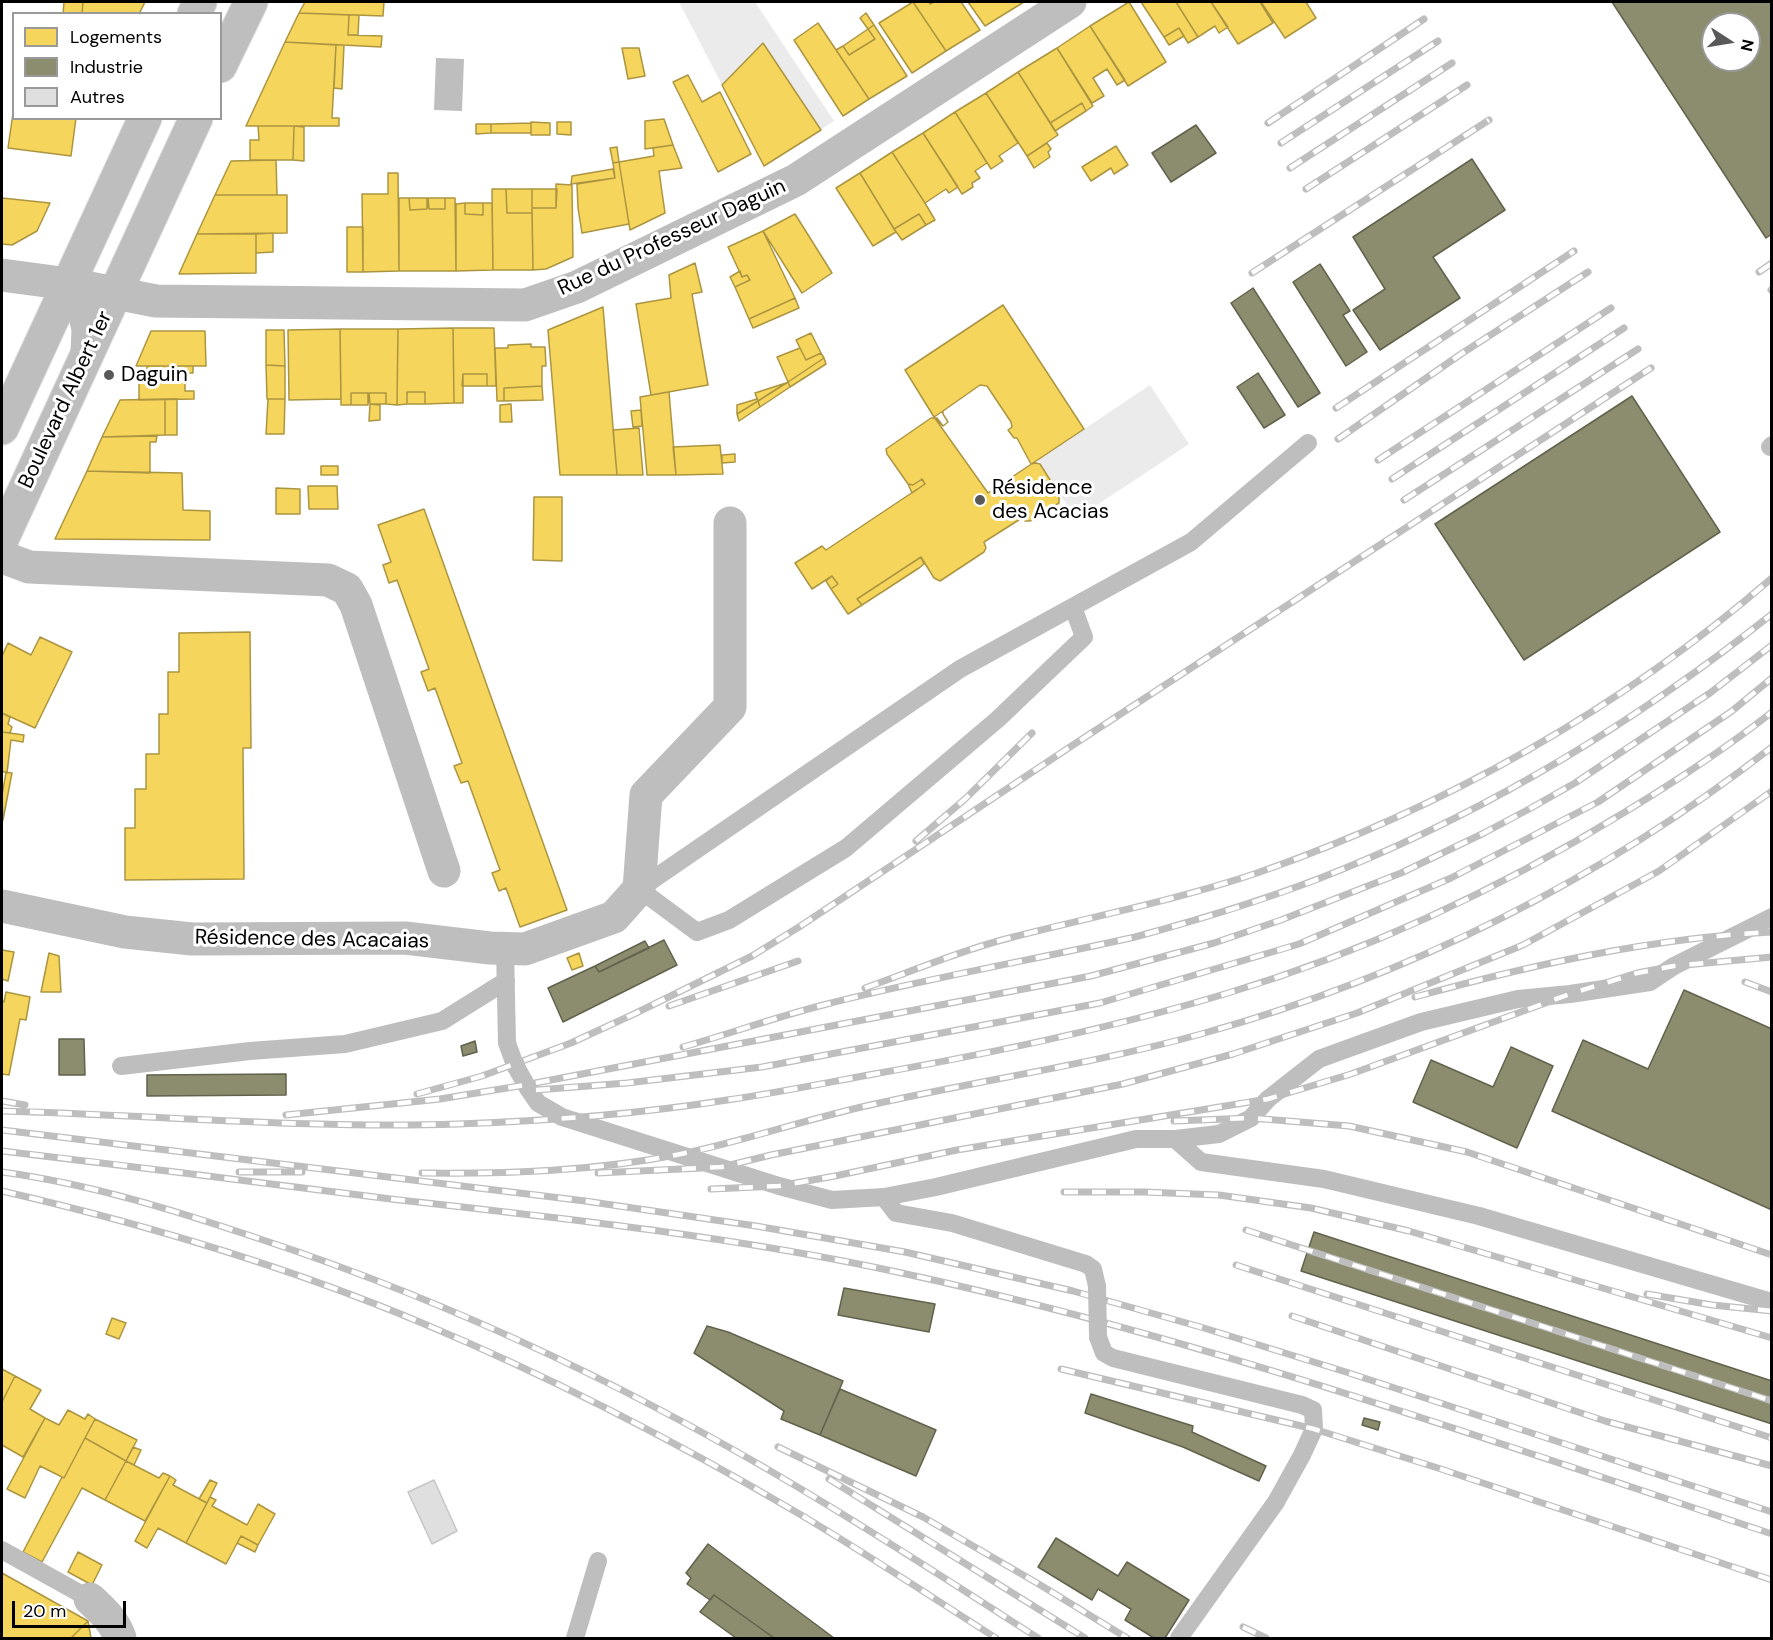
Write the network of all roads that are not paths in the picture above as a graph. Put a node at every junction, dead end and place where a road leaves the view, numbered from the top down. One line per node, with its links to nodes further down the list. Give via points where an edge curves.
1 (251, 2): 3 (street)
2 (1067, 2): 8 (street, Rue du Professeur Daguin, via 796,180 577,287 525,305 166,301)
3 (222, 62)
4 (144, 120): 7 (street)
5 (195, 120): 8 (street, Boulevard Albert 1er)
6 (2, 275): 7 (street, Boulevard Albert 1er)
7 (69, 284): 8 (street, Boulevard Albert 1er); 9 (street, via 84,312); 10 (street)
8 (115, 293): 9 (street, Boulevard Albert 1er)
9 (87, 354): 13 (street, Boulevard Albert 1er)
10 (2, 428)
11 (1308, 443): 15 (lane, via 1191,542)
12 (730, 523): 17 (street, via 730,707 646,795)
13 (2, 539)
14 (2, 557): 16 (street, via 29,567 328,579 347,589 356,605)
15 (1073, 607): 17 (lane, via 960,669); 17 (lane, via 1084,637 998,719 846,848 729,920 697,932)
16 (444, 871)
17 (639, 890): 20 (street, Résidence des Acacaias, via 614,917 525,949)
18 (2, 906): 20 (street, Résidence des Acacaias, via 125,932 192,939 405,938)
19 (1772, 917): 23 (lane, via 1650,982 1518,999 1421,1022 1319,1059 1268,1099 1251,1119 1219,1134)
20 (505, 948): 21 (lane)
21 (506, 981): 22 (lane, via 442,1021 345,1044); 24 (lane, via 507,1042 516,1065 538,1103 562,1117 832,1200)
22 (121, 1066)
23 (1175, 1139): 24 (lane, via 1136,1139); 25 (lane, via 1201,1162 1324,1179 1479,1216)
24 (884, 1197): 31 (lane, bridge, via 896,1213 952,1223 1086,1264 1093,1269 1096,1286 1098,1337 1104,1353 1113,1358 1313,1410 1314,1429 1276,1502)
25 (1772, 1302)
26 (2, 1550): 28 (lane)
27 (598, 1561): 30 (lane)
28 (90, 1599): 29 (street, via 104,1611)
29 (120, 1638)
30 (575, 1638)
31 (1179, 1638)

